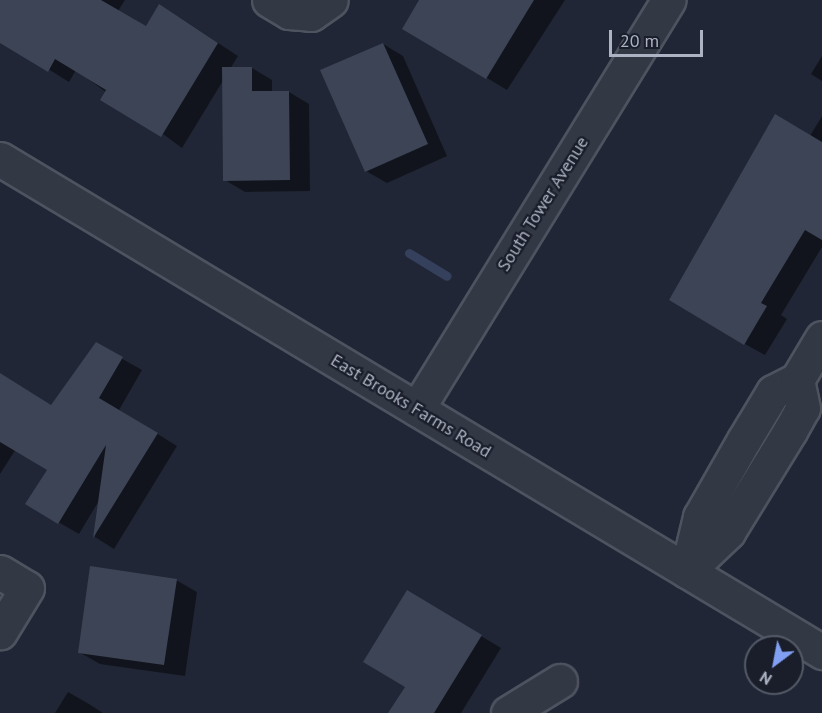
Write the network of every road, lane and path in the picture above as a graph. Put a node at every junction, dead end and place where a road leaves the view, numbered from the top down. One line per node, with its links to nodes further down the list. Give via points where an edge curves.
1 (269, 0): 3 (street, via 289,12)
2 (669, 0): 7 (street, South Tower Avenue)
3 (321, 7)
4 (0, 159): 7 (street, East Brooks Farms Road)
5 (822, 338): 6 (street)
6 (810, 387): 8 (street, via 773,392); 9 (street, via 803,408)
7 (417, 409): 10 (street, East Brooks Farms Road)
8 (744, 440): 9 (street); 10 (street, via 699,517)
9 (774, 457): 10 (street, via 728,532)
10 (687, 571): 13 (street, East Brooks Farms Road)
11 (14, 580): 12 (street)
12 (0, 632)
13 (822, 652)
14 (560, 681): 15 (street)
15 (508, 713)

